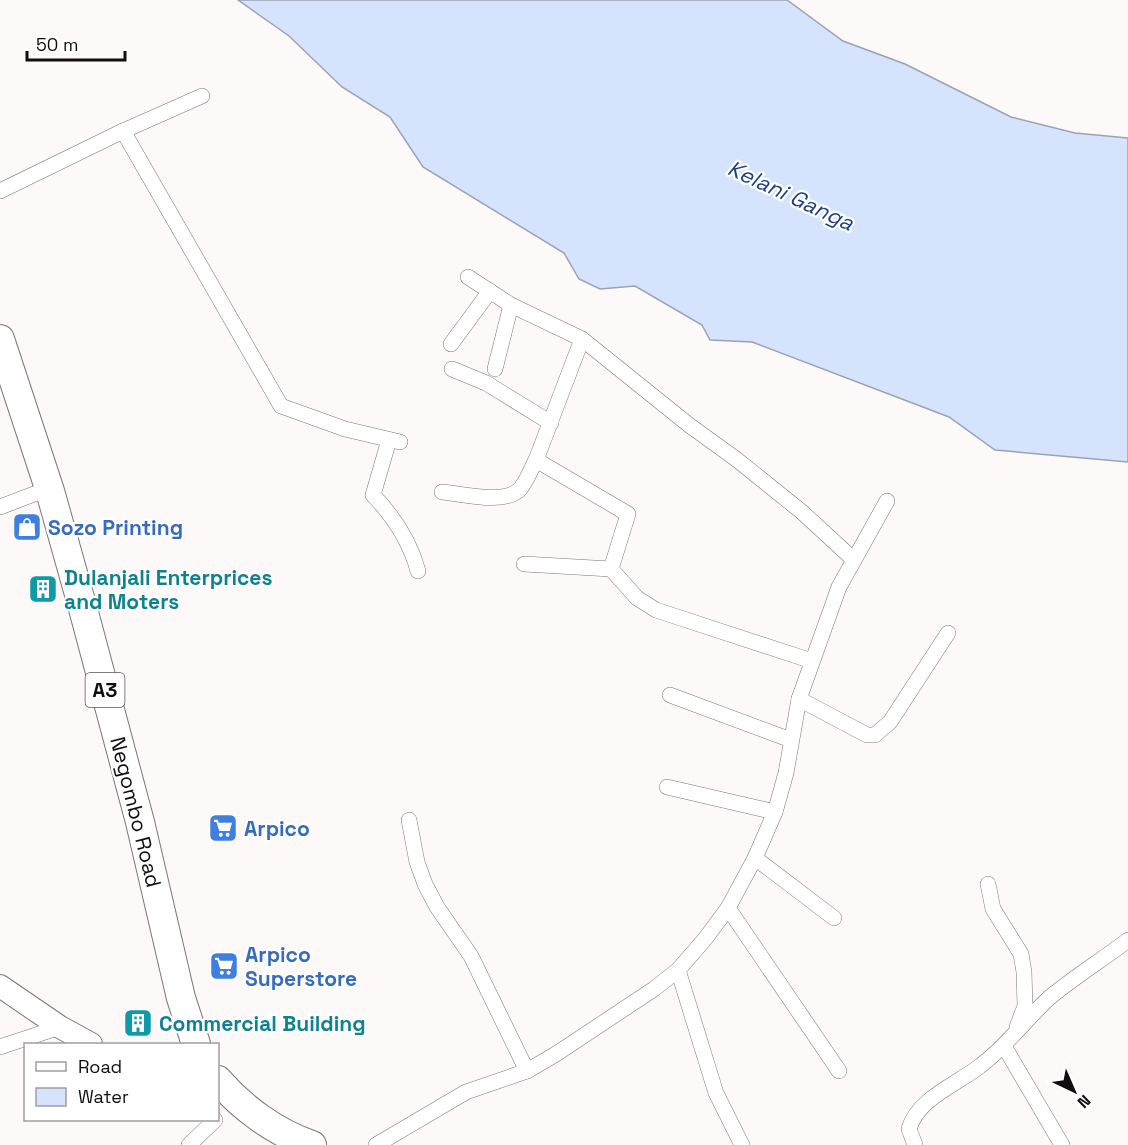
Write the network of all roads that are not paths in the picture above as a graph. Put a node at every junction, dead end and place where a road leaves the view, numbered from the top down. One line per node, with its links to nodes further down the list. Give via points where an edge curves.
1 (202, 96): 2 (street)
2 (123, 131): 3 (street); 22 (street, via 281,406 345,429 395,441 374,495 392,514 413,552)
3 (0, 191)
4 (468, 277): 5 (street)
5 (490, 291): 6 (street); 9 (street)
6 (511, 305): 8 (street); 11 (street)
7 (0, 339): 15 (highway, Negombo Road / A3)
8 (582, 339): 13 (street); 19 (street, via 778,492)
9 (451, 344)
10 (452, 369): 13 (street, via 486,383)
11 (495, 369)
12 (0, 392): 15 (highway, Negombo Road / A3)
13 (551, 423): 14 (street)
14 (536, 460): 16 (street, via 522,488 513,495 498,498); 21 (street, via 628,514)
15 (42, 492): 18 (street); 41 (highway, Negombo Road / A3); 42 (highway, Negombo Road / A3, via 140,822 181,999)
16 (442, 492)
17 (887, 501): 19 (street)
18 (0, 507)
19 (854, 560): 24 (street, via 839,587)
20 (524, 564): 21 (street)
21 (611, 569): 24 (street, via 637,598 656,610)
22 (418, 571)
23 (948, 633): 26 (street, via 890,722 875,735 867,735)
24 (812, 660): 26 (street)
25 (670, 695): 27 (street)
26 (800, 699): 27 (street)
27 (791, 740): 29 (street)
28 (667, 787): 29 (street)
29 (775, 812): 31 (street)
30 (409, 820): 45 (street, via 424,884 471,956)
31 (755, 858): 33 (street); 34 (street)
32 (988, 884): 39 (street, via 993,909 1021,954 1025,1006)
33 (728, 908): 36 (street); 46 (street)
34 (834, 918)
35 (1128, 940): 39 (street, via 1048,999)
36 (678, 970): 45 (street); 54 (street, via 716,1093)
37 (0, 986): 38 (street)
38 (60, 1026): 40 (street); 44 (street)
39 (1016, 1032): 43 (street)
40 (89, 1043)
41 (178, 1043)
42 (196, 1043)
43 (1004, 1046): 55 (street, via 917,1113 909,1129); 56 (street)
44 (0, 1047)
45 (527, 1071): 53 (street, via 466,1092)
46 (839, 1071)
47 (219, 1100): 52 (highway, via 235,1098 264,1121)
48 (219, 1101): 51 (highway, via 236,1124)
49 (204, 1121): 50 (street)
50 (189, 1145)
51 (267, 1145)
52 (312, 1145)
53 (376, 1145)
54 (742, 1145)
55 (915, 1145)
56 (1062, 1145)

